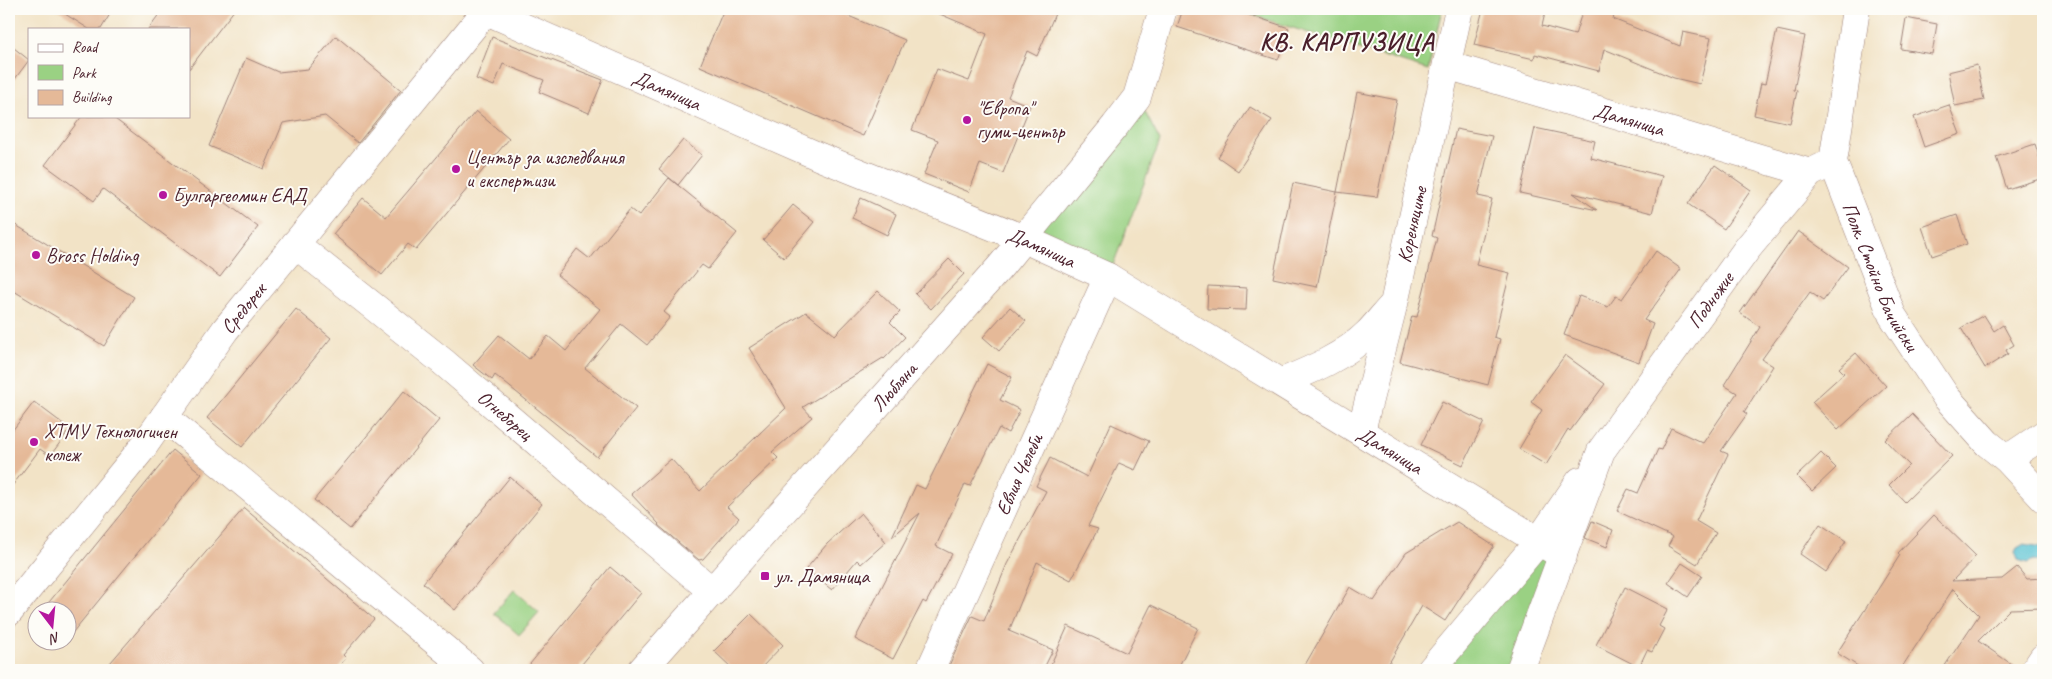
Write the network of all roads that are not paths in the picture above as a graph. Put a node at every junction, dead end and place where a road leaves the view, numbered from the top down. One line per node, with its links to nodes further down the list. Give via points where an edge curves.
1 (1163, 9): 7 (street, Любляна, via 1137,96)
2 (1459, 9): 5 (street, Кореняците)
3 (1856, 9): 6 (street)
4 (484, 10): 7 (street, Дамяница, via 820,157); 8 (street, Средорек)
5 (1447, 65): 6 (street, Дамяница); 10 (street, Кореняците)
6 (1821, 167): 15 (street, Подножие, via 1747,249); 16 (street, Полк. Стойно Бачийски, via 1892,315 1946,397 1987,443)
7 (1024, 239): 9 (street, Дамяница); 20 (street, Любляна)
8 (294, 244): 12 (street, Средорек, via 225,330); 20 (street, Огнеборец, via 442,361)
9 (1108, 277): 11 (street, Дамяница); 25 (street, Евлия Челеби)
10 (1394, 304): 11 (street, Кореняците, via 1367,334 1339,354); 13 (street)
11 (1282, 382): 13 (street, Дамяница)
12 (164, 417): 21 (street, Средорек, via 141,450); 23 (street)
13 (1361, 431): 18 (street, Дамяница)
14 (2043, 435): 16 (street)
15 (1601, 451): 18 (street, Подножие); 19 (street, Подножие)
16 (2007, 459): 17 (street, Полк. Стойно Бачийски)
17 (2043, 498)
18 (1538, 541): 19 (street, Дамяница); 26 (street, Подножие)
19 (1563, 556): 27 (street, Подножие)
20 (713, 592): 24 (street, Любляна)
21 (9, 612)
22 (2043, 658): 28 (street)
23 (470, 670)
24 (642, 670)
25 (930, 670)
26 (1431, 670)
27 (1520, 670)
28 (2035, 670)

